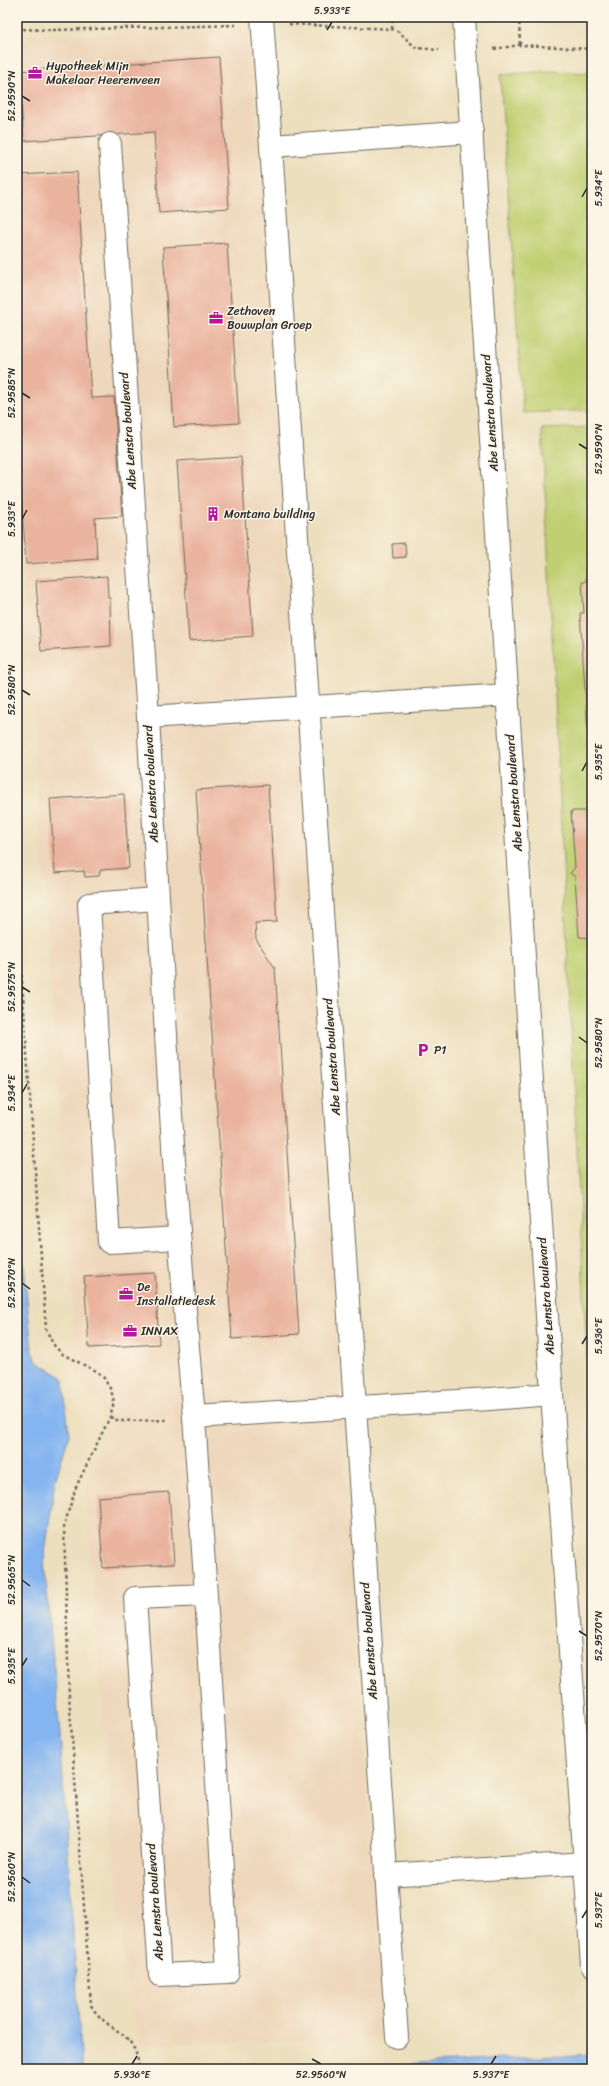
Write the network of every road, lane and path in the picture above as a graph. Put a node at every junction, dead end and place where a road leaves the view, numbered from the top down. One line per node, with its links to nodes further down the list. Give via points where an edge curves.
1 (262, 17): 11 (street, Abe Lenstra boulevard)
2 (393, 17): 5 (path)
3 (464, 17): 9 (street, Abe Lenstra boulevard)
4 (519, 17): 6 (path)
5 (392, 29)
6 (520, 45): 7 (path); 8 (path)
7 (592, 49)
8 (487, 50)
9 (472, 132): 11 (street); 13 (street, Abe Lenstra boulevard)
10 (110, 144): 15 (street, Abe Lenstra boulevard)
11 (271, 146): 14 (street, Abe Lenstra boulevard)
12 (17, 640): 16 (path, via 21,716)
13 (508, 695): 14 (street, Abe Lenstra boulevard); 20 (street, Abe Lenstra boulevard)
14 (308, 707): 15 (street, Abe Lenstra boulevard); 21 (street, Abe Lenstra boulevard)
15 (148, 717): 17 (street, Abe Lenstra boulevard)
16 (17, 760)
17 (157, 899): 19 (street, Abe Lenstra boulevard); 19 (street, via 89,904 109,1242)
18 (17, 909): 23 (path, via 45,1323 48,1335 59,1351 98,1372 108,1384 114,1402)
19 (179, 1238): 22 (street, Abe Lenstra boulevard)
20 (552, 1394): 21 (street); 26 (street, Abe Lenstra boulevard)
21 (354, 1407): 22 (street); 27 (street, Abe Lenstra boulevard)
22 (194, 1417): 25 (street, Abe Lenstra boulevard)
23 (110, 1418): 24 (path, via 119,1421); 30 (path, via 76,1487 64,1526 69,1695 91,2005 95,2012 131,2042 138,2054)
24 (170, 1419)
25 (206, 1595): 25 (street, Abe Lenstra boulevard, via 228,1972 160,1975 135,1598)
26 (586, 1863): 27 (street); 28 (street, Abe Lenstra boulevard)
27 (385, 1875): 29 (street, Abe Lenstra boulevard)
28 (592, 1965)
29 (397, 2037)
30 (139, 2069)

